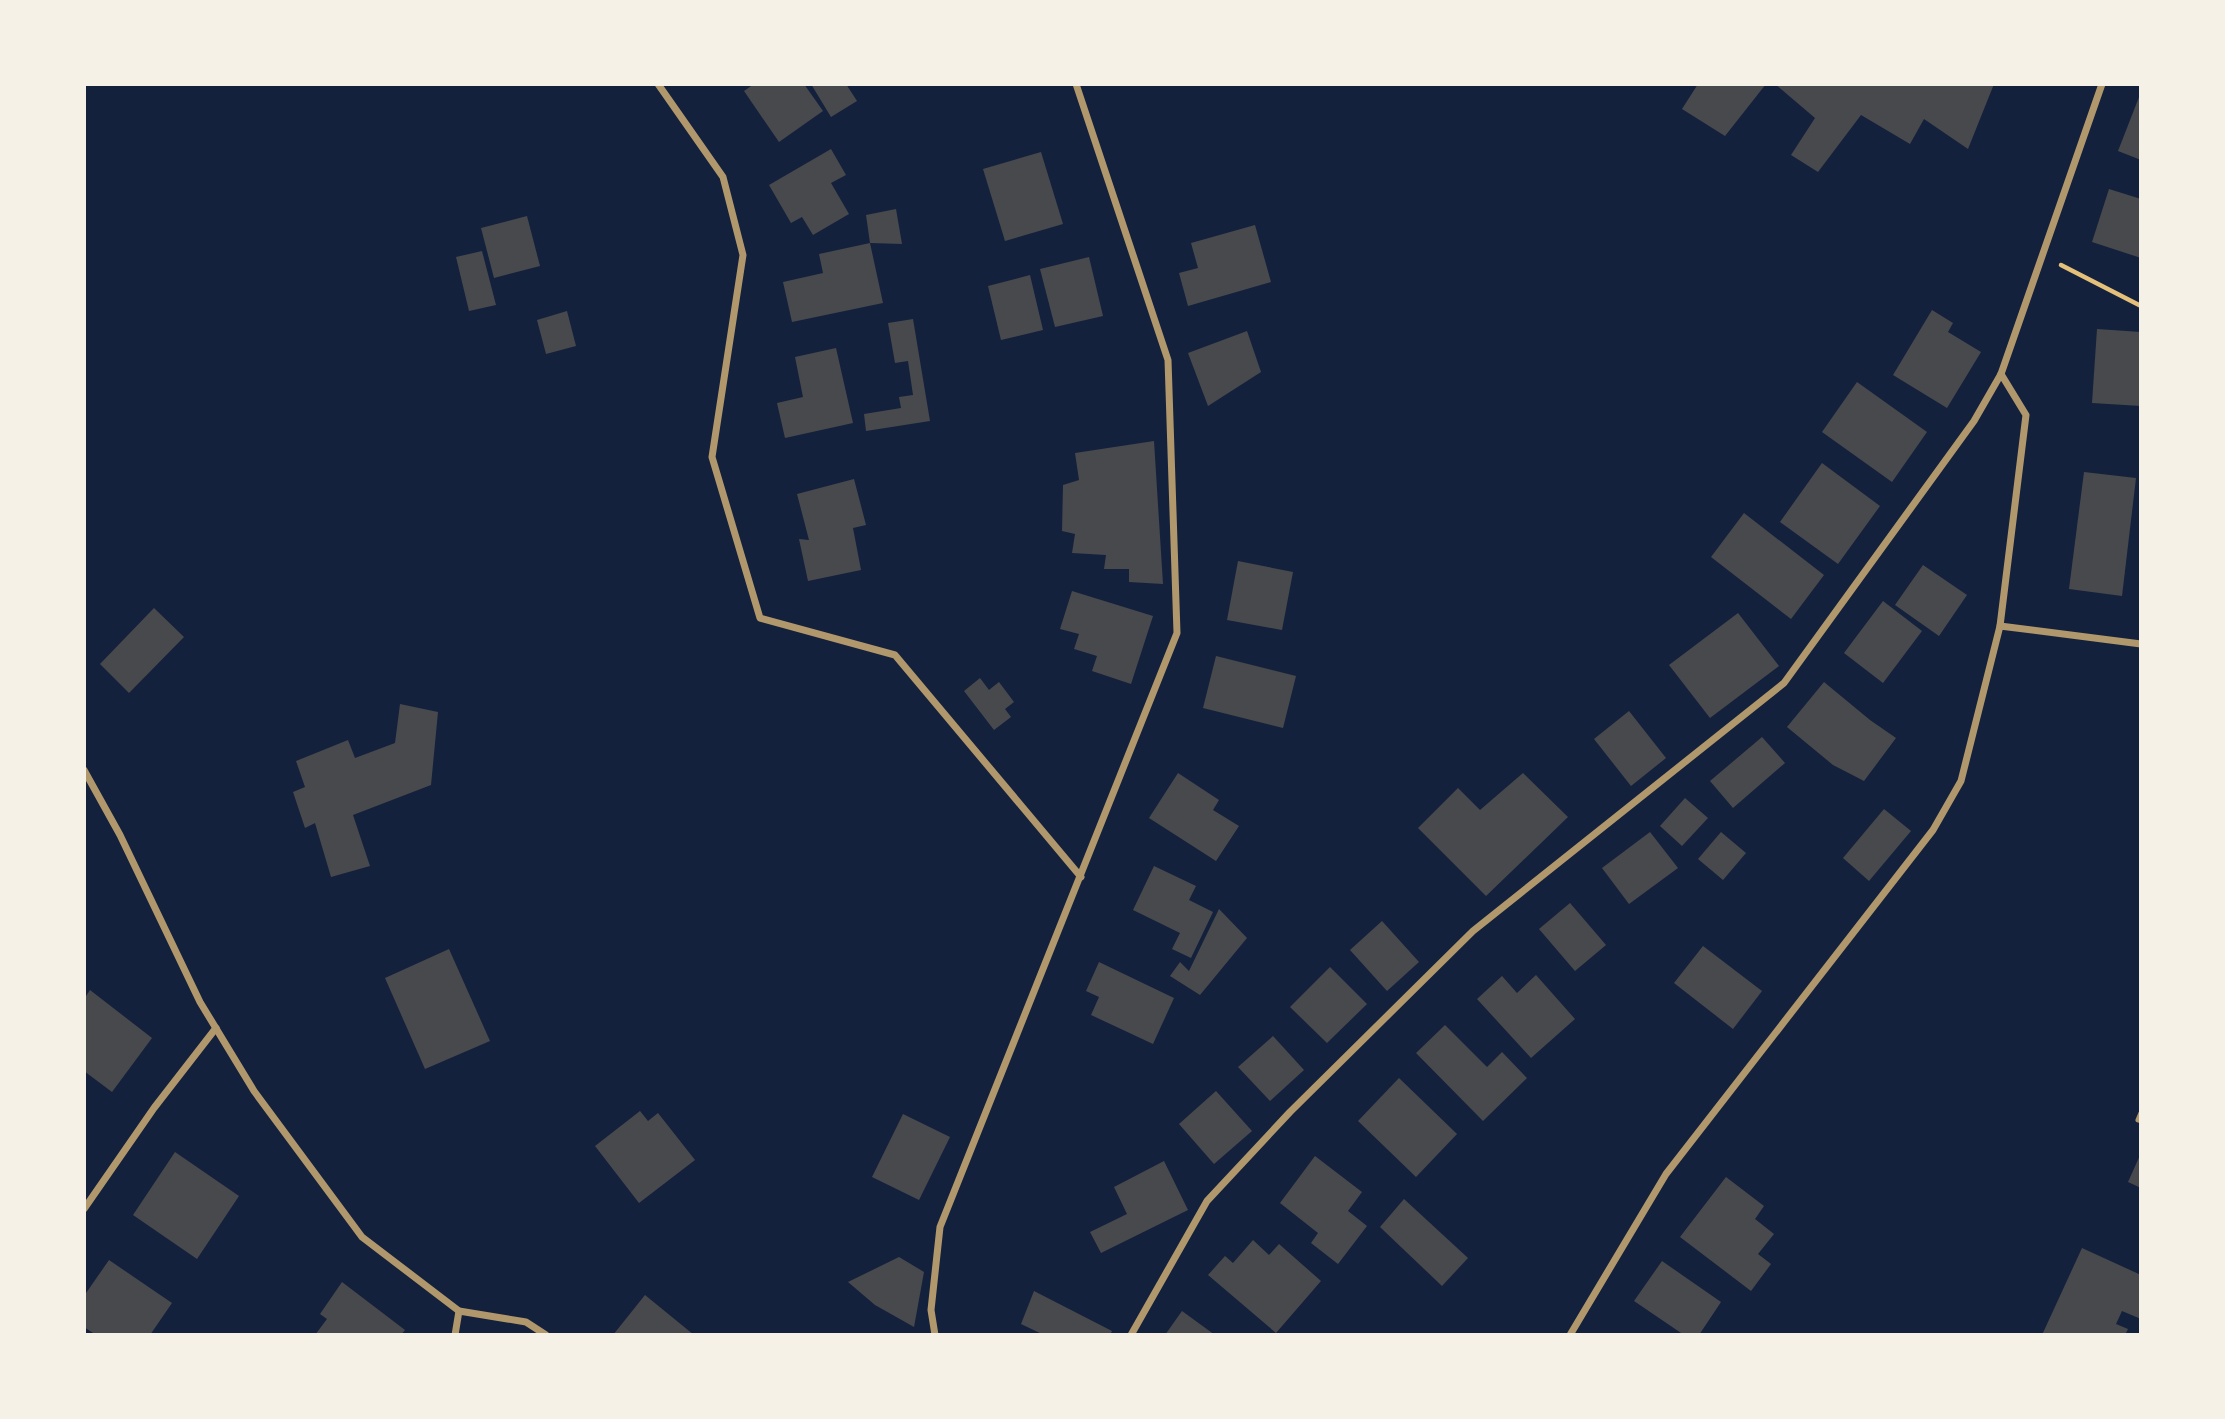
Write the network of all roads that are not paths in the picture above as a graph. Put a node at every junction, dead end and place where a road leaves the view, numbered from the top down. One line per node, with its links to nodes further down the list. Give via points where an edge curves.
1 (657, 84): 8 (street, via 723,177 743,255 712,457 760,618 895,655)
2 (1076, 84): 8 (street, via 1168,360 1177,633)
3 (2102, 84): 4 (street)
4 (2001, 374): 5 (street, via 2026,415); 17 (street, via 1974,421 1784,682 1473,931 1300,1103 1207,1200)
5 (2000, 626): 6 (street); 18 (street, via 1961,781 1933,830 1666,1174)
6 (2141, 644)
7 (84, 770): 9 (street)
8 (1081, 877): 16 (street, via 940,1227 931,1310)
9 (216, 1028): 12 (street); 13 (street, via 254,1091 362,1237)
10 (2141, 1113): 11 (lane)
11 (2141, 1122)
12 (84, 1209)
13 (459, 1311): 14 (street); 15 (street, via 526,1322)
14 (455, 1335)
15 (546, 1335)
16 (935, 1335)
17 (1130, 1335)
18 (1570, 1335)

